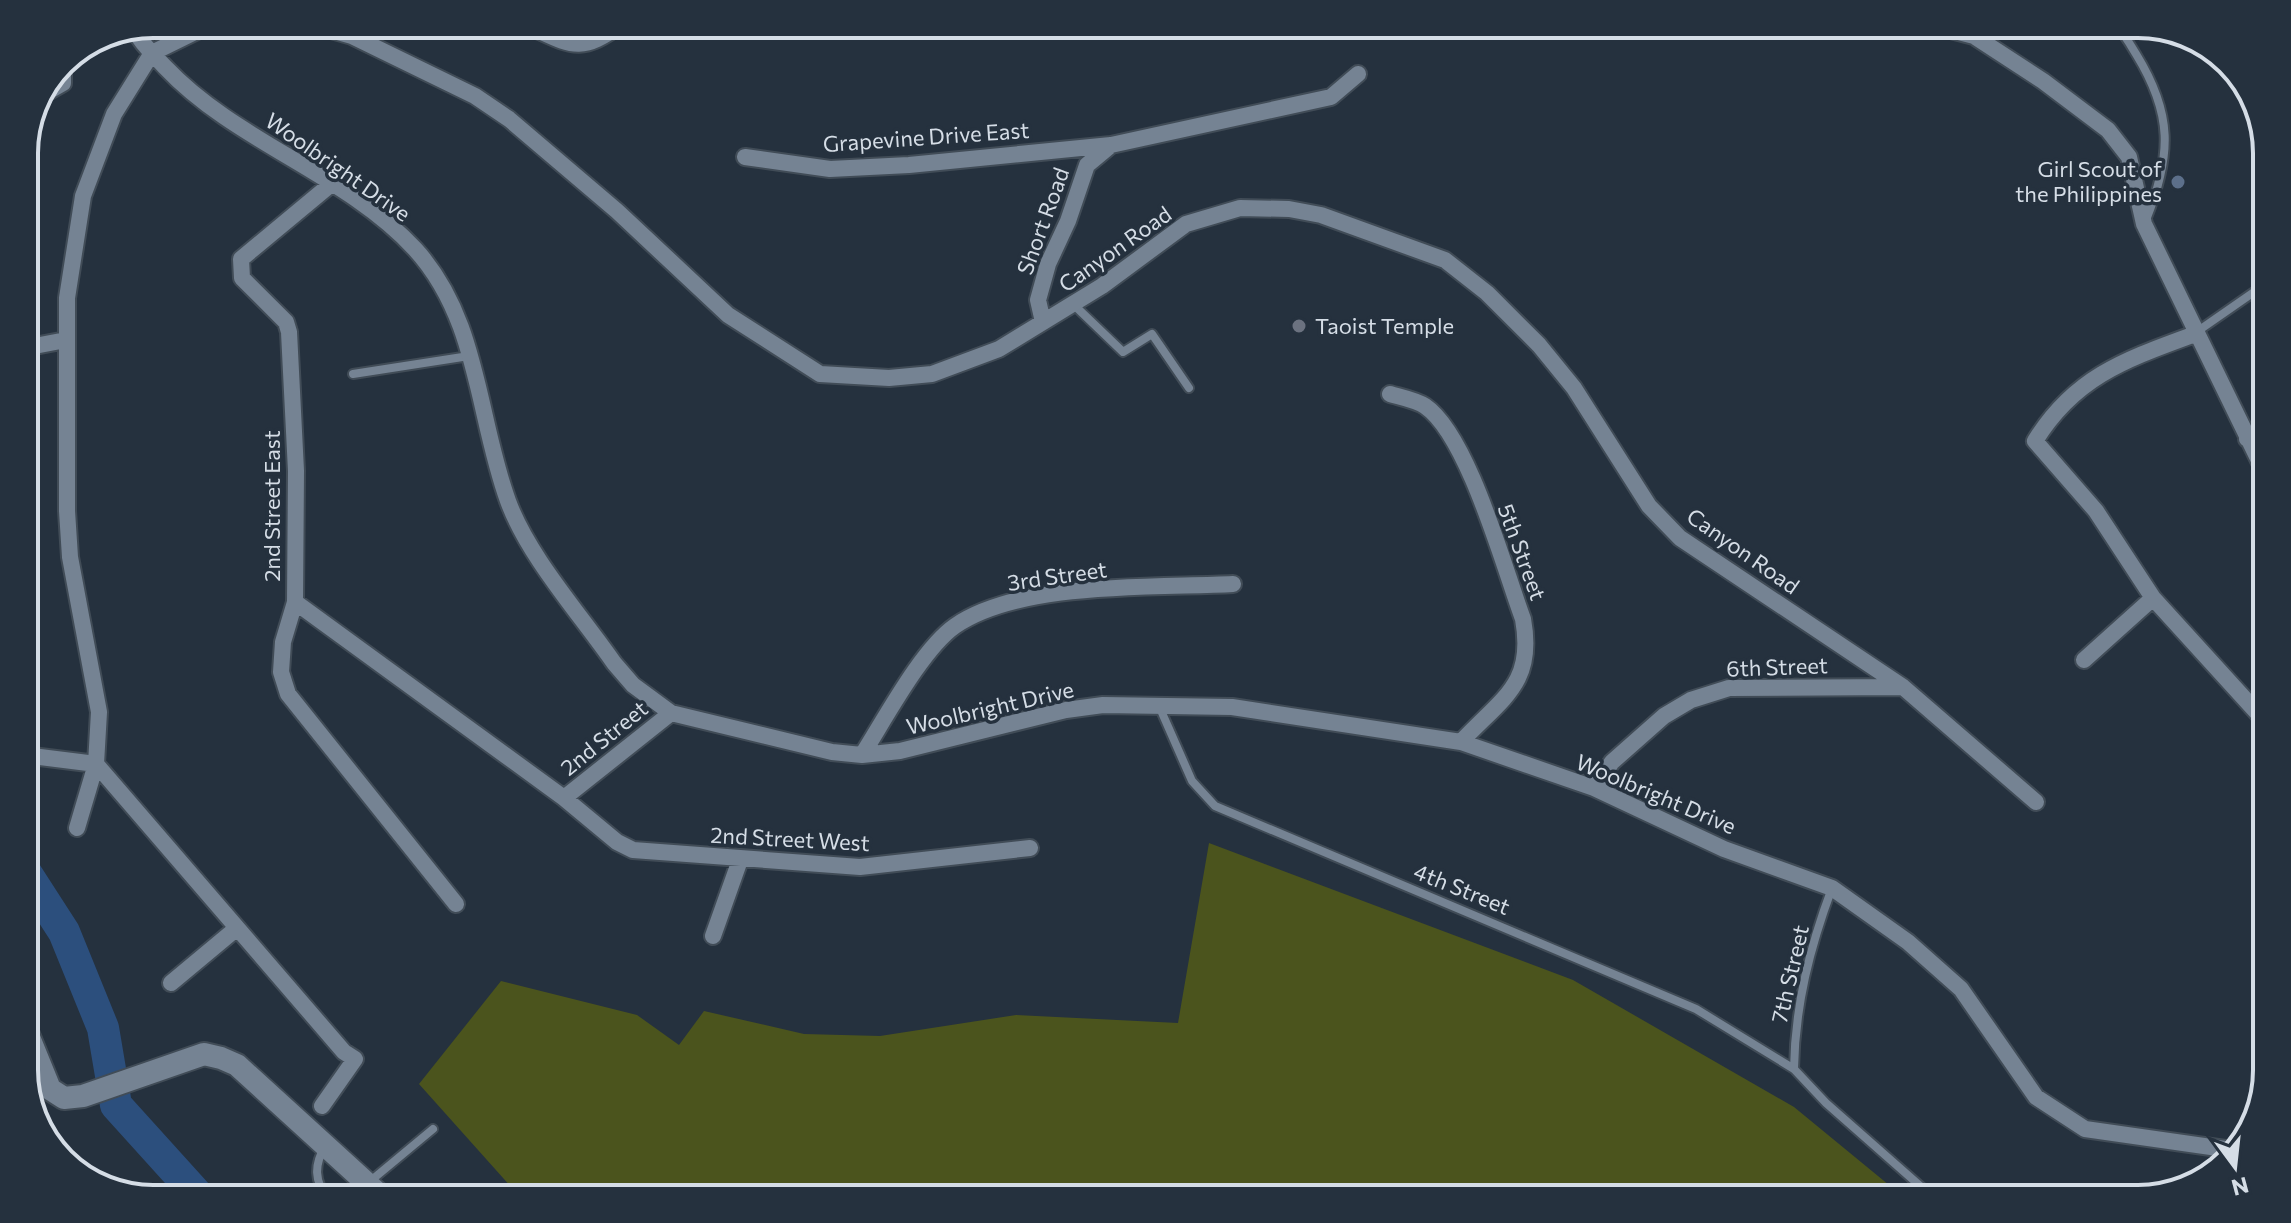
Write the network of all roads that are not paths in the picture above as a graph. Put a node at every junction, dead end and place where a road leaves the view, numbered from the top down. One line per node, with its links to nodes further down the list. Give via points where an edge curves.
1 (183, 38): 8 (street)
2 (356, 38): 16 (street, Canyon Road, via 475,96 509,119 728,315 820,374 932,374 999,349)
3 (556, 38): 4 (street, via 580,45)
4 (603, 38)
5 (1977, 38): 13 (street, via 2108,130 2129,157)
6 (2125, 38): 13 (lane, via 2152,80 2165,116 2159,186)
7 (141, 39): 8 (street, Woolbright Drive)
8 (152, 53): 12 (street, Woolbright Drive, via 186,90); 18 (street, via 114,114 83,196)
9 (1358, 74): 10 (street, Grapevine Drive East, via 1331,97)
10 (1111, 145): 11 (street, Grapevine Drive East, via 830,169); 16 (street, Short Road, via 1087,165 1048,264 1038,300)
11 (745, 157)
12 (330, 185): 20 (street, Woolbright Drive, via 413,247 450,297); 29 (street, 2nd Street East, via 241,259 242,278 286,322 289,332)
13 (2144, 224): 17 (street)
14 (2253, 293): 17 (lane)
15 (1074, 305): 16 (street, Canyon Road); 22 (lane, via 1123,352 1152,334); 31 (street, Canyon Road, via 1186,224 1240,208 1321,215 1445,260 1539,345 1574,388 1649,506 1680,538)
16 (1043, 322)
17 (2195, 334): 25 (street); 28 (street, via 2105,368 2050,417 2035,441 2096,511)
18 (66, 340): 19 (street); 38 (street, via 69,542 99,712)
19 (38, 345)
20 (470, 356): 21 (lane); 34 (street, Woolbright Drive, via 513,514 614,663 633,685)
21 (353, 374)
22 (1189, 388)
23 (1390, 394): 35 (street, 5th Street, via 1425,406 1449,434 1467,467 1523,619 1528,646 1519,681)
24 (2253, 435): 25 (street)
25 (2247, 439): 26 (street)
26 (2253, 450)
27 (1233, 584): 36 (street, 3rd Street, via 1076,591 1004,605 956,625 934,646)
28 (2153, 598): 30 (street); 33 (street)
29 (295, 602): 40 (street, 2nd Street East); 46 (street, via 283,642 281,672 288,694)
30 (2084, 660)
31 (1903, 687): 39 (street, 6th Street, via 1729,688 1691,700 1664,716 1612,762); 41 (street, Canyon Road)
32 (1159, 706): 35 (street, Woolbright Drive, via 1232,707); 36 (street, Woolbright Drive, via 1066,710 984,733); 51 (lane, 4th Street, via 1192,781 1215,806 1696,1009)
33 (2253, 708)
34 (671, 713): 36 (street, Woolbright Drive); 40 (street, 2nd Street)
35 (1461, 742): 39 (street, Woolbright Drive)
36 (862, 755)
37 (38, 757): 38 (street)
38 (96, 764): 42 (street); 47 (street)
39 (1594, 788): 45 (street, Woolbright Drive, via 1724,849)
40 (564, 798): 44 (street, 2nd Street West, via 633,850)
41 (2036, 802)
42 (77, 828)
43 (1030, 848): 44 (street, 2nd Street West, via 860,867)
44 (740, 860): 48 (street)
45 (1832, 888): 51 (lane, 7th Street, via 1803,982 1794,1029); 55 (street, Woolbright Drive, via 1908,942 1961,989 2016,1072 2036,1097 2060,1114 2085,1129)
46 (456, 904)
47 (237, 928): 49 (street); 52 (street, via 355,1059)
48 (713, 936)
49 (171, 983)
50 (38, 1059): 54 (street, via 50,1089 64,1098 204,1054 221,1058 237,1065)
51 (1794, 1069): 58 (lane, 4th Street)
52 (322, 1106)
53 (433, 1129): 56 (lane)
54 (325, 1145): 56 (street); 57 (lane, via 316,1162)
55 (2195, 1145)
56 (368, 1183)
57 (320, 1185)
58 (1919, 1185)

